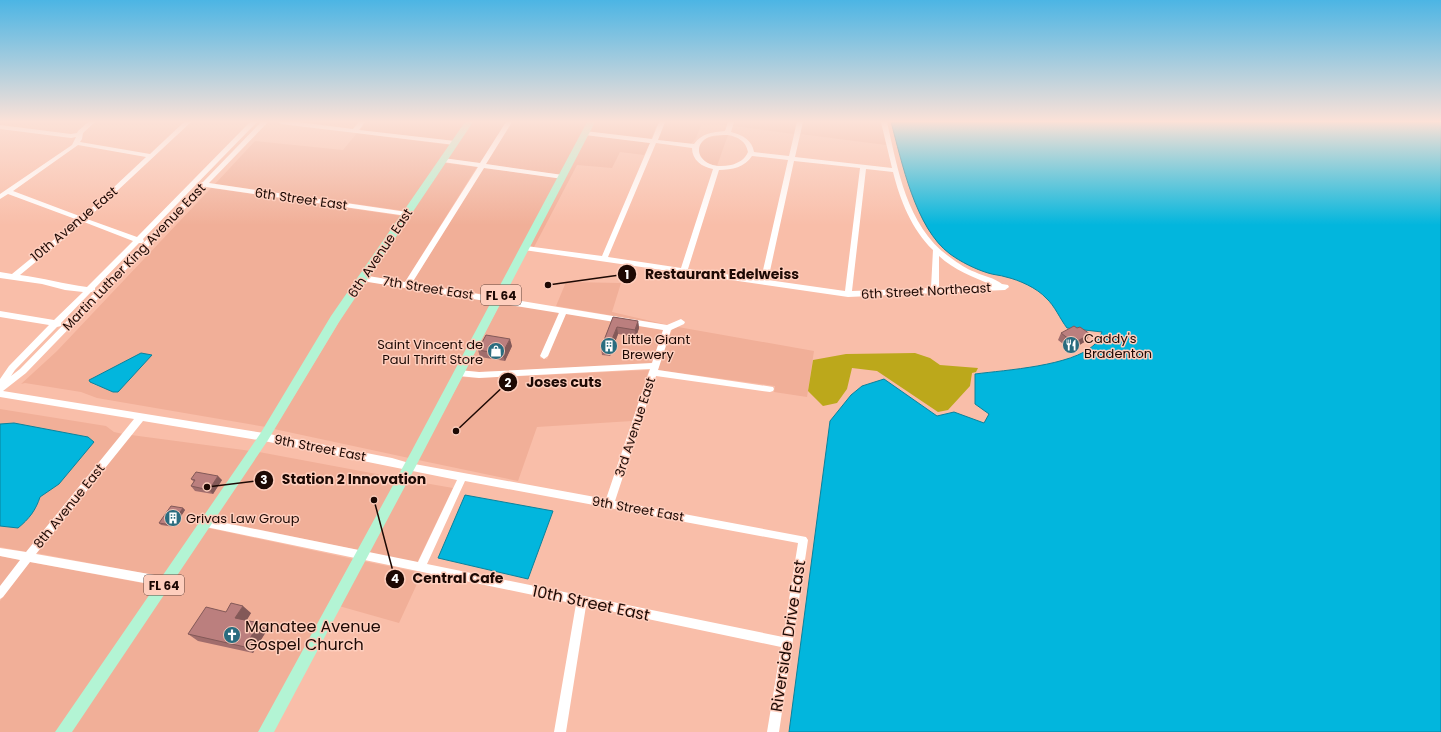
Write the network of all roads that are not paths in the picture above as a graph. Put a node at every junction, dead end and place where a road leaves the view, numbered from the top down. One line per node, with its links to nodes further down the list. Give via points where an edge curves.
1 (58, 156): 22 (street)
2 (151, 156): 25 (street, 10th Avenue East)
3 (220, 156): 20 (street, Martin Luther King Avenue East)
4 (232, 156): 21 (street, Martin Luther King Avenue East)
5 (446, 156): 14 (main road, 6th Avenue East / FL 64)
6 (488, 156): 15 (street)
7 (574, 156): 19 (main road, FL 64)
8 (648, 156): 30 (street)
9 (696, 156): 16 (street, via 698,160)
10 (749, 156): 16 (street, via 740,164)
11 (773, 156): 13 (street)
12 (892, 156): 18 (street)
13 (792, 158): 17 (street); 35 (street)
14 (443, 160): 15 (street); 24 (main road, 6th Avenue East / FL 64)
15 (482, 166): 19 (street); 36 (street)
16 (716, 167): 31 (street)
17 (863, 167): 18 (street); 40 (street)
18 (895, 170): 29 (street, via 908,210 919,231)
19 (563, 177): 28 (main road, FL 64)
20 (194, 183): 21 (street, 6th Street East); 26 (street, Martin Luther King Avenue East)
21 (204, 185): 24 (street, 6th Street East); 27 (street, Martin Luther King Avenue East)
22 (8, 192): 23 (street); 25 (street)
23 (0, 197)
24 (407, 214): 34 (main road, 6th Avenue East / FL 64)
25 (82, 220): 26 (street); 33 (street, 10th Avenue East)
26 (138, 241): 27 (street); 37 (street, Martin Luther King Avenue East)
27 (148, 242): 39 (street, Martin Luther King Avenue East)
28 (526, 248): 30 (street); 41 (main road, FL 64)
29 (936, 251): 38 (street); 38 (street, 6th Street Northeast, via 968,273 1005,287)
30 (604, 259): 31 (street)
31 (684, 270): 35 (street)
32 (0, 275): 33 (street)
33 (13, 277): 37 (street)
34 (362, 278): 36 (street, 7th Street East); 56 (main road, 6th Avenue East / FL 64)
35 (764, 282): 40 (street)
36 (407, 285): 41 (street, 7th Street East)
37 (90, 289): 39 (street); 45 (street, Martin Luther King Avenue East)
38 (935, 290): 40 (street, 6th Street Northeast)
39 (101, 291): 46 (street, Martin Luther King Avenue East)
40 (848, 294)
41 (498, 299): 42 (street, 7th Street East); 50 (main road, FL 64)
42 (564, 310): 47 (street, 7th Street East); 48 (street)
43 (0, 314): 45 (street)
44 (681, 322): 47 (street)
45 (56, 324): 46 (street); 51 (street, Martin Luther King Avenue East, via 12,368)
46 (67, 326): 52 (street, Martin Luther King Avenue East, via 23,371)
47 (668, 328): 49 (street, 3rd Avenue East)
48 (544, 356)
49 (654, 369): 50 (street, via 474,375); 53 (street); 59 (street, 3rd Avenue East)
50 (459, 373): 57 (main road, FL 64)
51 (0, 385)
52 (0, 389)
53 (770, 389)
54 (0, 394): 55 (street, 9th Street East)
55 (140, 418): 56 (street, 9th Street East); 64 (street, 8th Avenue East)
56 (264, 437): 57 (street, 9th Street East); 60 (main road, FL 64)
57 (409, 467): 58 (street, 9th Street East); 63 (main road, FL 64)
58 (463, 477): 59 (street, 9th Street East); 65 (street)
59 (609, 504): 61 (street, 9th Street East)
60 (206, 523): 63 (street, 10th Street East); 66 (main road, FL 64)
61 (803, 540): 69 (street, Riverside Drive East)
62 (0, 552): 64 (street)
63 (360, 556): 65 (street, 10th Street East); 71 (main road, FL 64)
64 (28, 557): 66 (street); 67 (street, 8th Avenue East)
65 (420, 568): 68 (street, 10th Street East)
66 (166, 582): 70 (main road, FL 64)
67 (0, 594)
68 (582, 602): 69 (street, 10th Street East); 72 (street)
69 (787, 643): 73 (street, Riverside Drive East)
70 (63, 732)
71 (266, 732)
72 (560, 732)
73 (773, 732)

